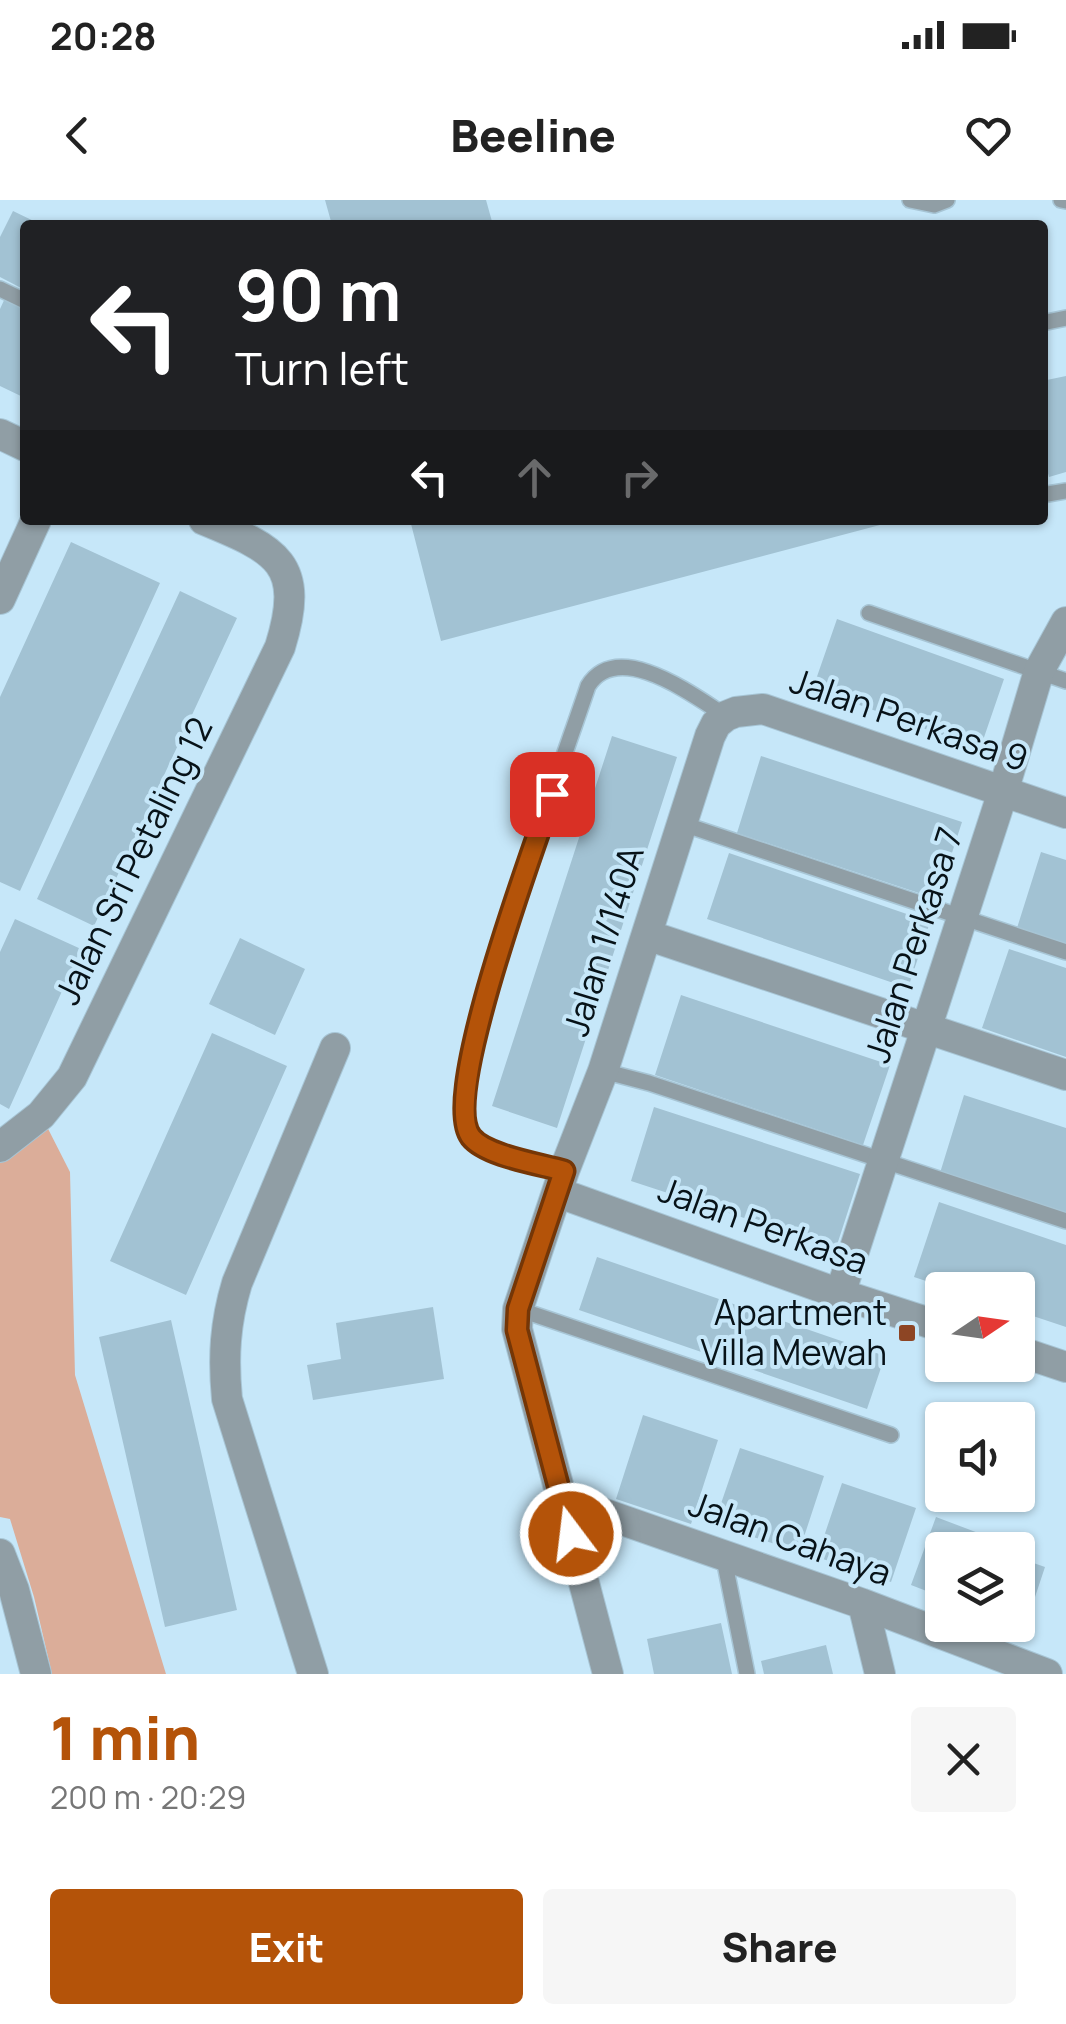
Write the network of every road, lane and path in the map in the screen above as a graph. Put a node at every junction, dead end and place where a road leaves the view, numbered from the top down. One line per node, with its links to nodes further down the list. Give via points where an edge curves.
1 (910, 200): 2 (lane)
2 (947, 200)
3 (34, 525): 5 (street)
4 (216, 525): 20 (street, Jalan Sri Petaling 12, via 272,554 290,582 280,647 72,1076 41,1115)
5 (2, 590)
6 (869, 612): 8 (lane)
7 (1066, 622): 8 (street, Jalan Perkasa 7)
8 (1053, 676): 10 (street, Jalan Perkasa 7)
9 (726, 716): 10 (street, Jalan Perkasa 9, via 763,710); 12 (street, Jalan 1/140A, via 710,736); 22 (lane, via 675,683 632,668 601,672 588,686 497,959 464,1110 473,1140)
10 (1003, 792): 11 (street, Jalan Perkasa 9); 13 (street, Jalan Perkasa 7)
11 (1066, 814)
12 (680, 823): 13 (lane); 14 (street, Jalan 1/140A)
13 (963, 916): 15 (lane); 16 (street, Jalan Perkasa 7)
14 (647, 934): 16 (street); 18 (street, Jalan 1/140A)
15 (1066, 952)
16 (926, 1026): 19 (street); 21 (street, Jalan Perkasa 7)
17 (335, 1048): 35 (street, via 237,1283 223,1358 239,1440)
18 (603, 1072): 21 (lane); 22 (street, Jalan 1/140A)
19 (1066, 1074)
20 (0, 1147)
21 (883, 1160): 23 (lane); 24 (street, Jalan Perkasa 7)
22 (561, 1182): 24 (street, Jalan Perkasa); 25 (street, Jalan 1/140A)
23 (1066, 1220)
24 (840, 1294): 26 (street, Jalan Perkasa)
25 (518, 1309): 29 (lane); 30 (street, via 517,1330)
26 (925, 1322)
27 (1035, 1357): 28 (street)
28 (1066, 1367)
29 (891, 1436)
30 (562, 1499): 32 (street, Jalan Cahaya); 36 (street)
31 (0, 1554): 34 (street)
32 (723, 1554): 33 (street, Jalan Cahaya); 37 (lane)
33 (863, 1604): 38 (street); 39 (street, Jalan Cahaya)
34 (36, 1674)
35 (313, 1674)
36 (608, 1674)
37 (747, 1674)
38 (880, 1674)
39 (1047, 1674)

